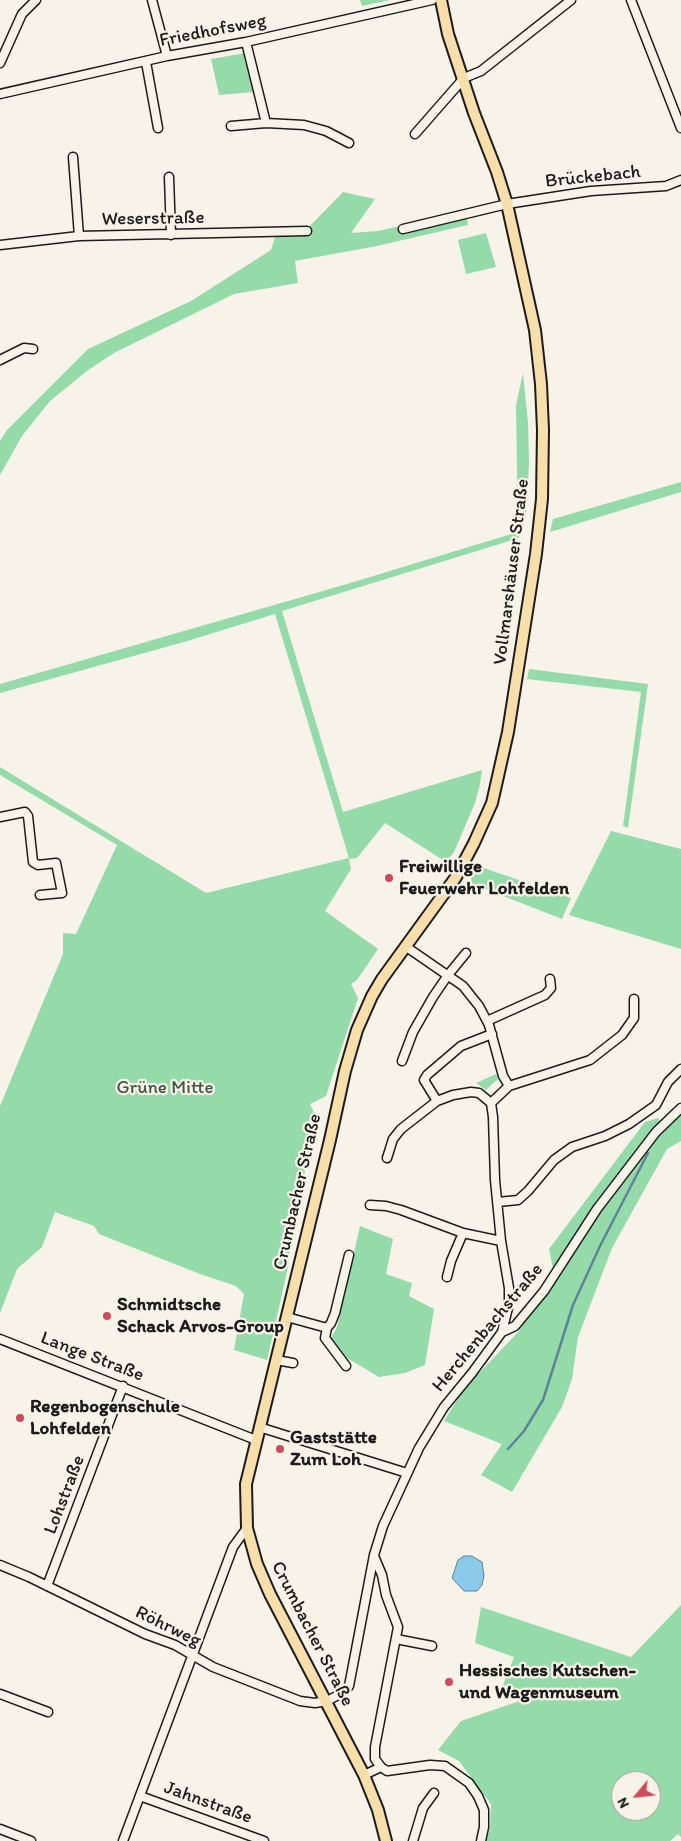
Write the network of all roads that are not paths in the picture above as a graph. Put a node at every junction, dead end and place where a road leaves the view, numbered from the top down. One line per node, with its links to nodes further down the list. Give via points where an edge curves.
1 (36, 0): 10 (street, via 22,14)
2 (152, 0): 8 (street)
3 (432, 0): 7 (street, Friedhofsweg)
4 (441, 0): 11 (main road, Vollmarshäuser Straße, via 448,34)
5 (571, 0): 11 (street, via 481,71)
6 (631, 0): 16 (street)
7 (246, 42): 8 (street, Friedhofsweg); 13 (street)
8 (167, 56): 9 (street, Friedhofsweg)
9 (146, 62): 12 (street, Friedhofsweg); 15 (street)
10 (0, 63)
11 (464, 78): 17 (street); 22 (main road, Vollmarshäuser Straße)
12 (0, 94)
13 (266, 123): 14 (street); 18 (street, via 304,125 326,131)
14 (231, 126)
15 (158, 128)
16 (681, 128)
17 (415, 134)
18 (349, 143)
19 (73, 156): 26 (street)
20 (169, 177): 25 (street)
21 (681, 180): 22 (street, Brückebach, via 666,186 591,191)
22 (508, 204): 23 (street); 31 (main road, Vollmarshäuser Straße, via 535,330 543,421 542,499 506,741 492,803)
23 (403, 229)
24 (307, 231): 25 (street, Weserstraße)
25 (171, 235): 26 (street, Weserstraße)
26 (78, 236): 27 (street, Weserstraße)
27 (0, 245)
28 (32, 349): 29 (street, via 24,348)
29 (0, 360)
30 (0, 817): 32 (street, via 25,812 33,862 56,863 62,893)
31 (456, 876): 33 (main road, Crumbacher Straße)
32 (40, 895)
33 (405, 946): 35 (street); 53 (main road, Crumbacher Straße, via 372,996 351,1050)
34 (466, 953): 35 (street)
35 (448, 975): 38 (street, via 463,986); 40 (street, via 413,1032)
36 (550, 980): 38 (street, via 551,988 545,995)
37 (634, 999): 42 (street, via 634,1018 622,1035 590,1060)
38 (487, 1021): 39 (street)
39 (492, 1034): 42 (street, via 503,1076); 43 (street, via 461,1046 427,1075 424,1080)
40 (402, 1061)
41 (681, 1069): 47 (street, via 668,1082 656,1105 629,1124 572,1147 554,1160 518,1200)
42 (509, 1086): 44 (street)
43 (437, 1100): 44 (street, via 471,1092 479,1093); 46 (street, via 401,1129 393,1139)
44 (491, 1104): 47 (street)
45 (681, 1108): 55 (street, Herchenbachstraße, via 656,1132 597,1209 540,1296 515,1326)
46 (387, 1158)
47 (498, 1202): 50 (street)
48 (370, 1206): 49 (street, via 401,1210)
49 (463, 1233): 50 (street); 52 (street)
50 (501, 1241): 55 (street, via 509,1304)
51 (349, 1255): 54 (street, via 335,1313)
52 (447, 1277)
53 (287, 1318): 54 (street); 57 (main road, Crumbacher Straße)
54 (328, 1328): 59 (street, via 325,1338)
55 (502, 1332): 63 (street, Herchenbachstraße, via 444,1407)
56 (0, 1339): 60 (street, Lange Straße)
57 (276, 1360): 58 (street); 61 (main road, Crumbacher Straße)
58 (293, 1363)
59 (346, 1366)
60 (123, 1386): 62 (street, Lange Straße); 67 (street, Lohstraße)
61 (259, 1427): 62 (main road, Crumbacher Straße); 63 (street)
62 (256, 1440): 64 (main road, Crumbacher Straße, via 246,1484)
63 (407, 1474): 65 (street, Herchenbachstraße, via 383,1526)
64 (247, 1528): 70 (street, via 233,1547); 72 (main road, Crumbacher Straße, via 270,1594)
65 (374, 1555): 68 (street, via 398,1627); 72 (street, Herchenbachstraße, via 349,1686)
66 (0, 1565): 67 (street, Röhrweg)
67 (47, 1586): 70 (street, Röhrweg)
68 (396, 1639): 69 (street); 74 (street, via 375,1747 375,1759)
69 (432, 1646)
70 (191, 1654): 72 (street, Röhrweg, via 213,1668 300,1701); 77 (street)
71 (0, 1694): 73 (street)
72 (327, 1701): 75 (main road, Crumbacher Straße)
73 (48, 1712)
74 (380, 1767): 75 (street); 84 (street, via 387,1772 430,1765 445,1766 469,1783 484,1810)
75 (364, 1775): 82 (main road, Crumbacher Straße)
76 (434, 1793): 83 (street, via 423,1808)
77 (140, 1796): 80 (street); 81 (street, Jahnstraße)
78 (0, 1829): 79 (street)
79 (31, 1841)
80 (123, 1841)
81 (264, 1841)
82 (386, 1841)
83 (412, 1841)
84 (481, 1841)

